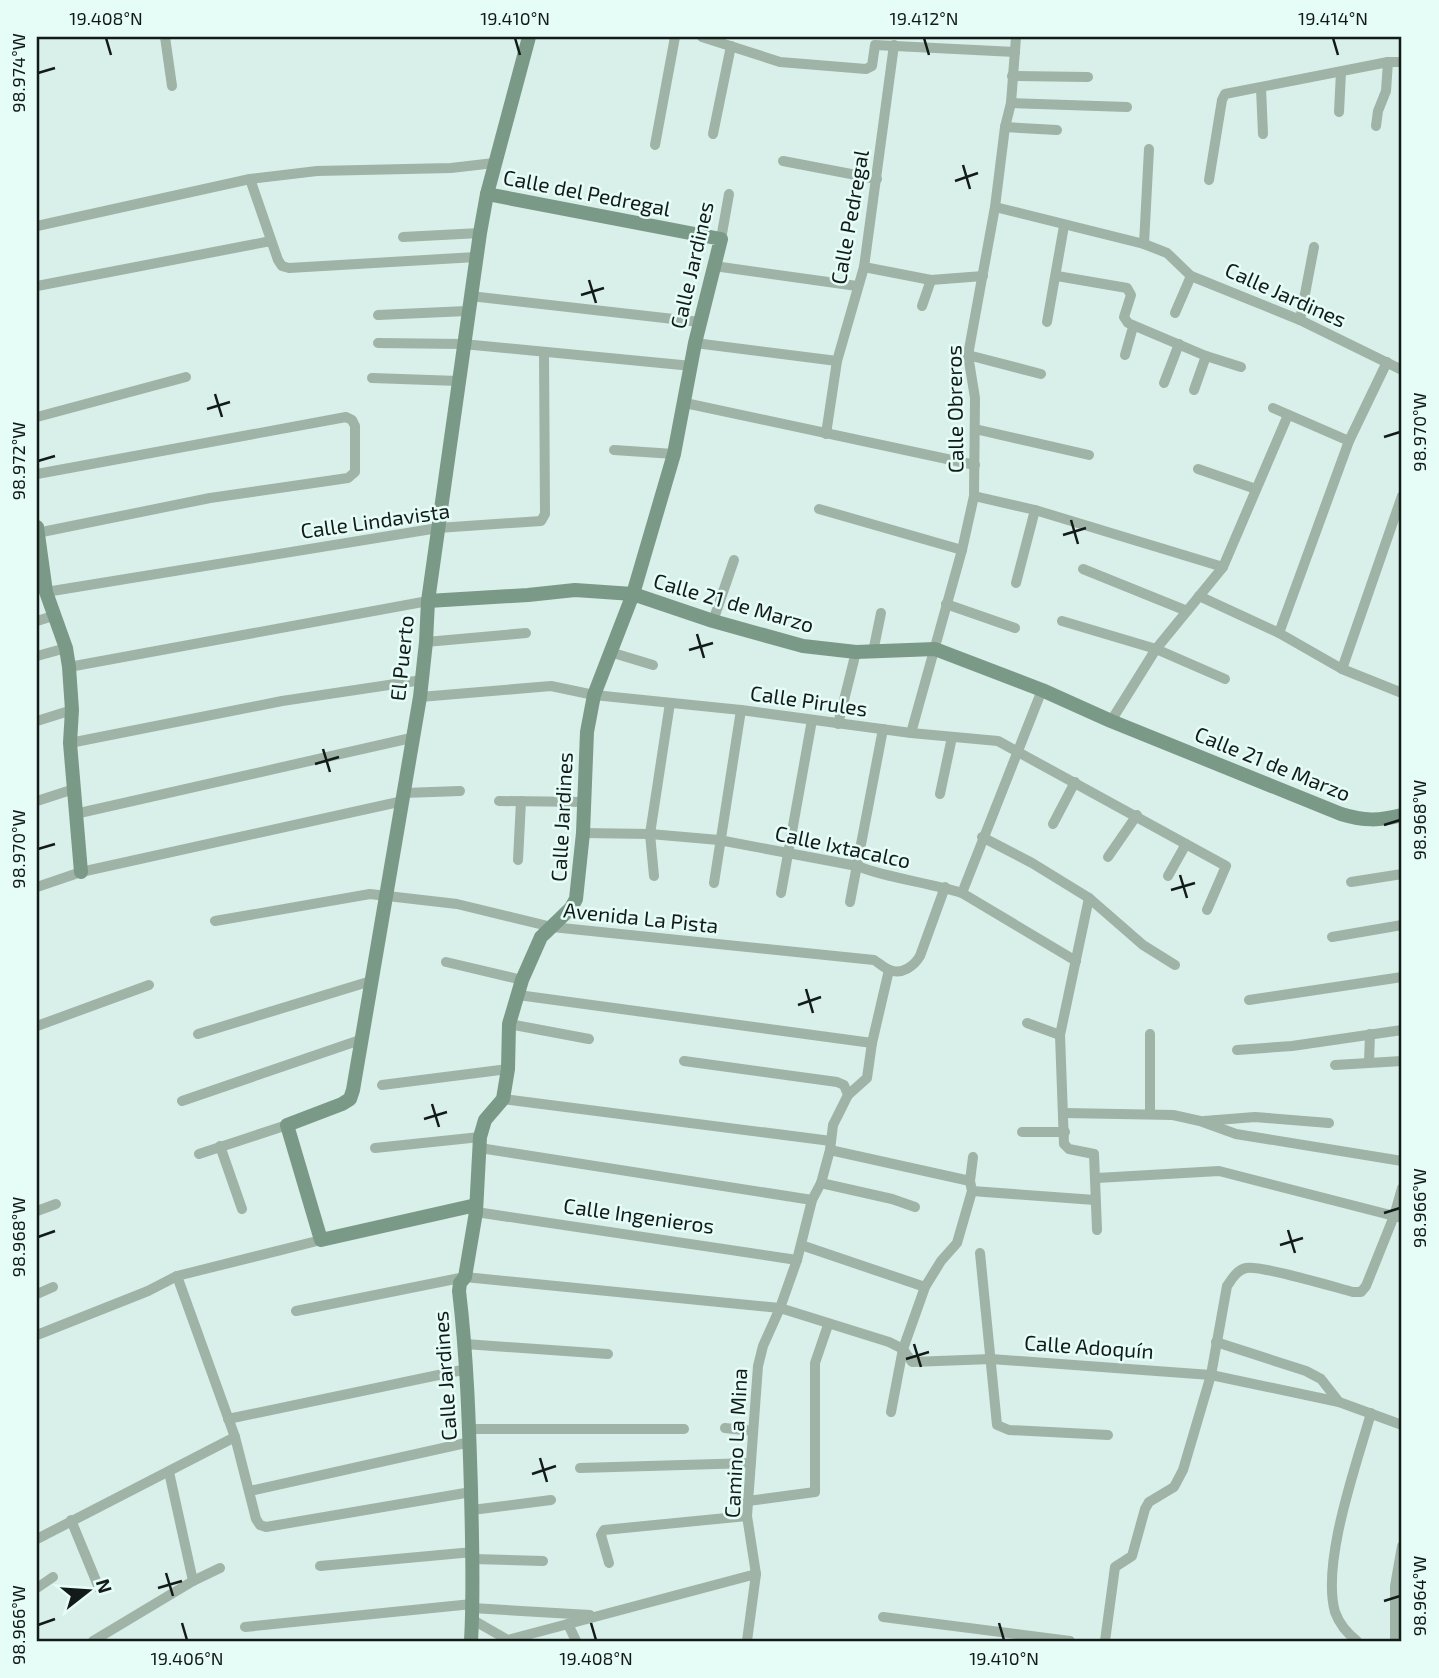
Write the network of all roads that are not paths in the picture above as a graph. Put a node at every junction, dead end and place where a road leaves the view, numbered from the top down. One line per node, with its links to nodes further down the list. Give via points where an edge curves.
1 (165, 37): 14 (street)
2 (529, 37): 27 (street, El Puerto)
3 (675, 37): 24 (street)
4 (702, 37): 7 (street)
5 (1016, 37): 8 (street, Calle Obreros)
6 (894, 45): 7 (street, via 875,45 872,66 866,69 780,62); 8 (street); 28 (street, Calle Pedregal)
7 (732, 46): 22 (street)
8 (1015, 52): 12 (street, Calle Obreros)
9 (1388, 62): 10 (street); 11 (street); 19 (street)
10 (1402, 62)
11 (1341, 72): 15 (street); 18 (street)
12 (1012, 76): 13 (street); 16 (street, Calle Obreros)
13 (1088, 78)
14 (172, 86)
15 (1261, 88): 23 (street); 30 (street, via 1225,94)
16 (1010, 103): 17 (street); 20 (street, Calle Obreros)
17 (1128, 107)
18 (1339, 112)
19 (1376, 126)
20 (1005, 127): 21 (street); 33 (street, Calle Obreros)
21 (1057, 130)
22 (713, 134)
23 (1263, 134)
24 (655, 145)
25 (1149, 149): 40 (street)
26 (783, 161): 28 (street)
27 (494, 163): 29 (street, via 317,171); 31 (street, El Puerto)
28 (877, 179): 44 (street, Calle Pedregal)
29 (250, 180): 34 (street); 39 (street)
30 (1209, 180)
31 (486, 194): 36 (street, El Puerto); 38 (street, Calle del Pedregal)
32 (729, 194): 38 (street, Calle Jardines)
33 (995, 207): 35 (street, Calle Jardines); 45 (street, Calle Obreros)
34 (37, 226)
35 (1064, 226): 40 (street, Calle Jardines); 46 (street)
36 (480, 233): 37 (street); 42 (street, El Puerto)
37 (403, 237)
38 (721, 239): 43 (street, Calle Jardines)
39 (271, 241): 42 (street, via 282,266 289,268); 49 (street)
40 (1144, 244): 47 (street, Calle Jardines, via 1167,253)
41 (1314, 247): 56 (street)
42 (476, 257): 51 (street, El Puerto)
43 (714, 266): 50 (street); 57 (street, Calle Jardines)
44 (864, 267): 48 (street); 50 (street, Calle Pedregal)
45 (982, 276): 48 (street); 65 (street, Calle Obreros)
46 (1057, 276): 58 (street); 59 (street, via 1127,288 1131,295 1124,317)
47 (1191, 276): 54 (street); 56 (street, Calle Jardines)
48 (932, 280): 52 (street)
49 (37, 286)
50 (858, 286): 68 (street, Calle Pedregal)
51 (470, 296): 53 (street, El Puerto); 57 (street)
52 (922, 306)
53 (467, 311): 55 (street); 62 (street, El Puerto)
54 (1175, 313)
55 (378, 315)
56 (1300, 320): 69 (street, Calle Jardines)
57 (700, 322): 61 (street, Calle Jardines)
58 (1047, 322)
59 (1133, 327): 63 (street); 66 (street)
60 (378, 343): 62 (street)
61 (695, 343): 68 (street); 70 (street, Calle Jardines)
62 (463, 344): 64 (street); 76 (street, El Puerto)
63 (1179, 344): 67 (street); 77 (street)
64 (544, 352): 70 (street); 98 (street, Calle Lindavista, via 544,520)
65 (968, 355): 73 (street); 83 (street, Calle Obreros)
66 (1125, 355)
67 (1206, 356): 71 (street); 78 (street)
68 (837, 362): 84 (street, Calle Pedregal)
69 (1387, 362): 72 (street, Calle Jardines); 85 (street)
70 (692, 366): 79 (street, Calle Jardines)
71 (1241, 367)
72 (1402, 370)
73 (1041, 374)
74 (186, 377): 82 (street)
75 (372, 378): 76 (street)
76 (458, 382): 98 (street, El Puerto)
77 (1164, 383)
78 (1194, 390)
79 (685, 403): 84 (street); 87 (street, Calle Jardines)
80 (1273, 408): 81 (street)
81 (1289, 415): 85 (street); 92 (street)
82 (37, 417)
83 (975, 429): 88 (street); 89 (street, Calle Obreros)
84 (826, 434): 89 (street)
85 (1349, 441): 117 (street)
86 (614, 450): 87 (street)
87 (674, 454): 106 (street, Calle Jardines)
88 (1089, 455)
89 (975, 465): 93 (street, Calle Obreros)
90 (1198, 469): 92 (street)
91 (37, 474): 99 (street, via 346,417 355,426 356,468 348,478 210,498)
92 (1256, 489): 102 (street)
93 (974, 496): 96 (street); 100 (street, Calle Obreros)
94 (1402, 496): 129 (street)
95 (819, 509): 100 (street)
96 (1035, 510): 102 (street); 104 (street)
97 (37, 527): 99 (street)
98 (438, 528): 105 (street, Calle Lindavista); 108 (street, El Puerto)
99 (37, 533): 105 (street)
100 (962, 550): 109 (street, Calle Obreros)
101 (734, 560): 114 (street)
102 (1223, 567): 107 (street)
103 (1083, 569): 110 (street)
104 (1016, 583)
105 (46, 592): 112 (street)
106 (633, 594): 108 (street, Calle 21 de Marzo, via 575,590); 114 (street, Calle 21 de Marzo); 123 (street, Calle Jardines)
107 (1199, 596): 110 (street); 117 (street)
108 (428, 601): 119 (street, El Puerto); 128 (street, Calle 21 de Marzo)
109 (946, 604): 116 (street); 121 (street, Calle Obreros)
110 (1187, 611): 122 (street)
111 (881, 613): 125 (street)
112 (53, 616): 113 (street); 120 (street)
113 (37, 621)
114 (713, 621): 124 (street, Calle 21 de Marzo, via 803,646)
115 (1062, 621): 122 (street)
116 (1015, 628)
117 (1279, 633): 129 (street)
118 (526, 634): 119 (street)
119 (426, 642): 131 (street, El Puerto)
120 (66, 648): 126 (street); 128 (street)
121 (935, 649): 125 (street, Calle 21 de Marzo); 132 (street, Calle 21 de Marzo); 144 (street, Calle Obreros)
122 (1156, 649): 130 (street); 141 (street)
123 (610, 652): 127 (street); 134 (street, Calle Jardines)
124 (856, 652): 125 (street, Calle 21 de Marzo); 142 (street)
125 (873, 652)
126 (37, 656)
127 (653, 666)
128 (69, 667): 137 (street)
129 (1342, 670): 133 (street)
130 (1225, 679)
131 (422, 680): 135 (street, El Puerto); 147 (street, via 282,701)
132 (1042, 690): 141 (street, Calle 21 de Marzo); 148 (street)
133 (1402, 693)
134 (594, 695): 135 (street, Calle Pirules, via 551,685); 136 (street, Calle Pirules); 157 (street, Calle Jardines, via 587,732)
135 (420, 697): 146 (street, El Puerto)
136 (670, 703): 138 (street, Calle Pirules); 163 (street)
137 (72, 709): 140 (street); 147 (street)
138 (741, 710): 139 (street, Calle Pirules); 165 (street)
139 (812, 720): 142 (street, Calle Pirules); 167 (street)
140 (37, 721)
141 (1111, 721): 160 (street, Calle 21 de Marzo, via 1361,820)
142 (838, 724): 143 (street, Calle Pirules)
143 (883, 729): 144 (street, Calle Pirules); 170 (street)
144 (911, 733): 145 (street, Calle Pirules)
145 (952, 737): 148 (street, Calle Pirules, via 998,741); 152 (street)
146 (411, 738): 153 (street, El Puerto); 158 (street)
147 (70, 743): 150 (street)
148 (1017, 749): 149 (street, Calle Pirules); 164 (street)
149 (1075, 782): 159 (street, Calle Pirules); 161 (street)
150 (74, 789): 154 (street); 158 (street)
151 (460, 791): 153 (street)
152 (940, 794)
153 (403, 797): 171 (street); 181 (street, El Puerto)
154 (37, 801)
155 (499, 801): 156 (street)
156 (521, 802): 157 (street); 169 (street)
157 (585, 802): 162 (street, Calle Jardines)
158 (75, 814): 171 (street)
159 (1137, 815): 166 (street, Calle Pirules); 168 (street)
160 (1402, 815)
161 (1053, 824)
162 (583, 833): 163 (street, Calle Ixtacalco); 187 (street, Calle Jardines, via 576,900)
163 (650, 834): 165 (street, Calle Ixtacalco); 173 (street)
164 (982, 837): 180 (street); 182 (street)
165 (719, 841): 167 (street, Calle Ixtacalco); 176 (street)
166 (1186, 844): 174 (street); 184 (street, Calle Pirules, via 1226,866)
167 (788, 854): 170 (street, Calle Ixtacalco); 179 (street)
168 (1108, 857)
169 (518, 860)
170 (857, 866): 178 (street, Calle Ixtacalco); 183 (street)
171 (81, 872): 177 (street)
172 (1402, 874): 175 (street)
173 (654, 876)
174 (1168, 876)
175 (1351, 882)
176 (714, 883)
177 (37, 887)
178 (945, 887): 180 (street, Calle Ixtacalco); 192 (street, Avenida La Pista, via 915,966)
179 (781, 893)
180 (962, 893): 189 (street, Calle Ixtacalco)
181 (388, 896): 185 (street, Avenida La Pista, via 370,894); 187 (street, Avenida La Pista, via 457,904); 195 (street, El Puerto)
182 (1089, 898): 189 (street); 191 (street, via 1143,945)
183 (850, 902)
184 (1207, 909)
185 (215, 921)
186 (1402, 925): 188 (street)
187 (552, 927): 192 (street, Avenida La Pista, via 874,960); 194 (street, Calle Jardines, via 541,937)
188 (1332, 937)
189 (1076, 961): 206 (street)
190 (446, 962): 194 (street)
191 (1175, 965)
192 (889, 970): 209 (street)
193 (1402, 977): 198 (street)
194 (522, 980): 197 (street, Calle Jardines)
195 (370, 981): 203 (street); 208 (street, El Puerto)
196 (149, 985): 201 (street)
197 (518, 995): 200 (street, Calle Jardines); 209 (street)
198 (1249, 1000)
199 (1027, 1023): 206 (street)
200 (509, 1024): 207 (street); 215 (street, Calle Jardines)
201 (37, 1026)
202 (1402, 1030): 205 (street)
203 (198, 1034)
204 (1150, 1034): 221 (street)
205 (1370, 1034): 210 (street); 213 (street)
206 (1060, 1035): 220 (street)
207 (589, 1039)
208 (360, 1040): 219 (street); 224 (street, El Puerto, via 350,1099)
209 (872, 1043): 217 (street, Camino La Mina, via 867,1078)
210 (1237, 1050)
211 (1402, 1061): 213 (street)
212 (684, 1062): 217 (street, via 837,1082 844,1084)
213 (1369, 1062): 214 (street)
214 (1335, 1065)
215 (508, 1069): 216 (street); 218 (street, Calle Jardines)
216 (382, 1085)
217 (848, 1095): 229 (street, Camino La Mina, via 833,1125)
218 (503, 1099): 227 (street, Calle Jardines, via 485,1120); 229 (street)
219 (181, 1101)
220 (1064, 1113): 221 (street); 226 (street)
221 (1150, 1113): 222 (street)
222 (1200, 1121): 223 (street, via 1255,1117); 233 (street, via 1236,1134)
223 (1329, 1123)
224 (287, 1125): 228 (street); 247 (street)
225 (1022, 1132): 226 (street)
226 (1065, 1132): 234 (street, via 1066,1148 1094,1154)
227 (480, 1143): 230 (street); 238 (street); 242 (street, Calle Jardines)
228 (220, 1146): 231 (street); 243 (street)
229 (831, 1146): 235 (street, Camino La Mina); 236 (street)
230 (375, 1148)
231 (199, 1154)
232 (973, 1157): 236 (street)
233 (1402, 1161)
234 (1097, 1178): 239 (street); 245 (street, via 1219,1171)
235 (821, 1183): 238 (street, Camino La Mina); 241 (street)
236 (971, 1186): 239 (street); 254 (street, via 957,1242)
237 (1402, 1188): 245 (street)
238 (812, 1200): 248 (street, Camino La Mina)
239 (1095, 1200): 246 (street)
240 (56, 1203): 244 (street)
241 (915, 1207)
242 (476, 1208): 247 (street, Calle Ingenieros); 250 (street, Calle Ingenieros); 252 (street, Calle Jardines)
243 (242, 1209)
244 (37, 1211)
245 (1398, 1217): 260 (street, via 1361,1292 1247,1268 1235,1274 1227,1286)
246 (1097, 1230)
247 (321, 1240): 251 (street, Calle Ingenieros)
248 (801, 1245): 250 (street, Camino La Mina); 254 (street)
249 (980, 1253): 264 (street)
250 (797, 1260): 256 (street, Camino La Mina)
251 (177, 1276): 259 (street, Calle Ingenieros); 270 (street)
252 (465, 1277): 256 (street, Calle Adoquín); 257 (street, Calle Adoquín); 261 (street, Calle Jardines, via 458,1291)
253 (53, 1287): 255 (street)
254 (925, 1287): 262 (street)
255 (37, 1294)
256 (780, 1308): 258 (street, Calle Adoquín); 274 (street, Camino La Mina, via 758,1366)
257 (296, 1311)
258 (828, 1325): 262 (street, Calle Adoquín); 284 (street, via 815,1363 815,1492)
259 (37, 1335)
260 (1216, 1342): 266 (street); 267 (street, via 1306,1371 1321,1379)
261 (465, 1344): 263 (street); 265 (street, Calle Jardines)
262 (903, 1349): 264 (street, Calle Adoquín, via 912,1362); 268 (street)
263 (608, 1354)
264 (991, 1359): 266 (street, Calle Adoquín); 276 (street, via 997,1425 1009,1430)
265 (467, 1369): 270 (street); 275 (street, Calle Jardines)
266 (1211, 1376): 267 (street, Calle Adoquín); 311 (street, via 1183,1470 1174,1487 1149,1502 1132,1556 1115,1567)
267 (1339, 1402): 269 (street, Calle Adoquín)
268 (891, 1412)
269 (1371, 1413): 271 (street, Calle Adoquín); 312 (street, via 1336,1538 1333,1568 1335,1611)
270 (228, 1419): 277 (street)
271 (1402, 1425)
272 (725, 1428): 274 (street)
273 (684, 1429): 275 (street)
274 (753, 1431): 278 (street, Camino La Mina)
275 (470, 1435): 281 (street); 282 (street, Calle Jardines)
276 (1108, 1435)
277 (235, 1437): 280 (street); 281 (street)
278 (751, 1463): 279 (street); 284 (street, Camino La Mina)
279 (580, 1468)
280 (169, 1472): 287 (street); 297 (street)
281 (250, 1491): 282 (street, via 256,1519 266,1527)
282 (471, 1492): 285 (street, Calle Jardines)
283 (551, 1500): 285 (street)
284 (748, 1501): 286 (street, Camino La Mina)
285 (472, 1510): 290 (street, Calle Jardines)
286 (747, 1516): 292 (street, via 601,1531); 295 (street, Camino La Mina)
287 (71, 1520): 288 (street); 299 (street)
288 (37, 1539)
289 (1402, 1546): 313 (street, via 1395,1586)
290 (473, 1556): 291 (street); 293 (street); 300 (street, Calle Jardines)
291 (543, 1561)
292 (608, 1563)
293 (320, 1566)
294 (220, 1568): 297 (street)
295 (756, 1574): 301 (street); 309 (street, Camino La Mina)
296 (53, 1577): 298 (street)
297 (193, 1581): 305 (street)
298 (37, 1588)
299 (99, 1588)
300 (472, 1610): 301 (street); 304 (street); 306 (street, Calle Jardines); 307 (street)
301 (597, 1616): 303 (street)
302 (883, 1617): 310 (street)
303 (568, 1624): 307 (street); 308 (street)
304 (245, 1627)
305 (93, 1641)
306 (471, 1641)
307 (509, 1641)
308 (576, 1641)
309 (747, 1641)
310 (1070, 1641)
311 (1105, 1641)
312 (1357, 1641)
313 (1395, 1641)

